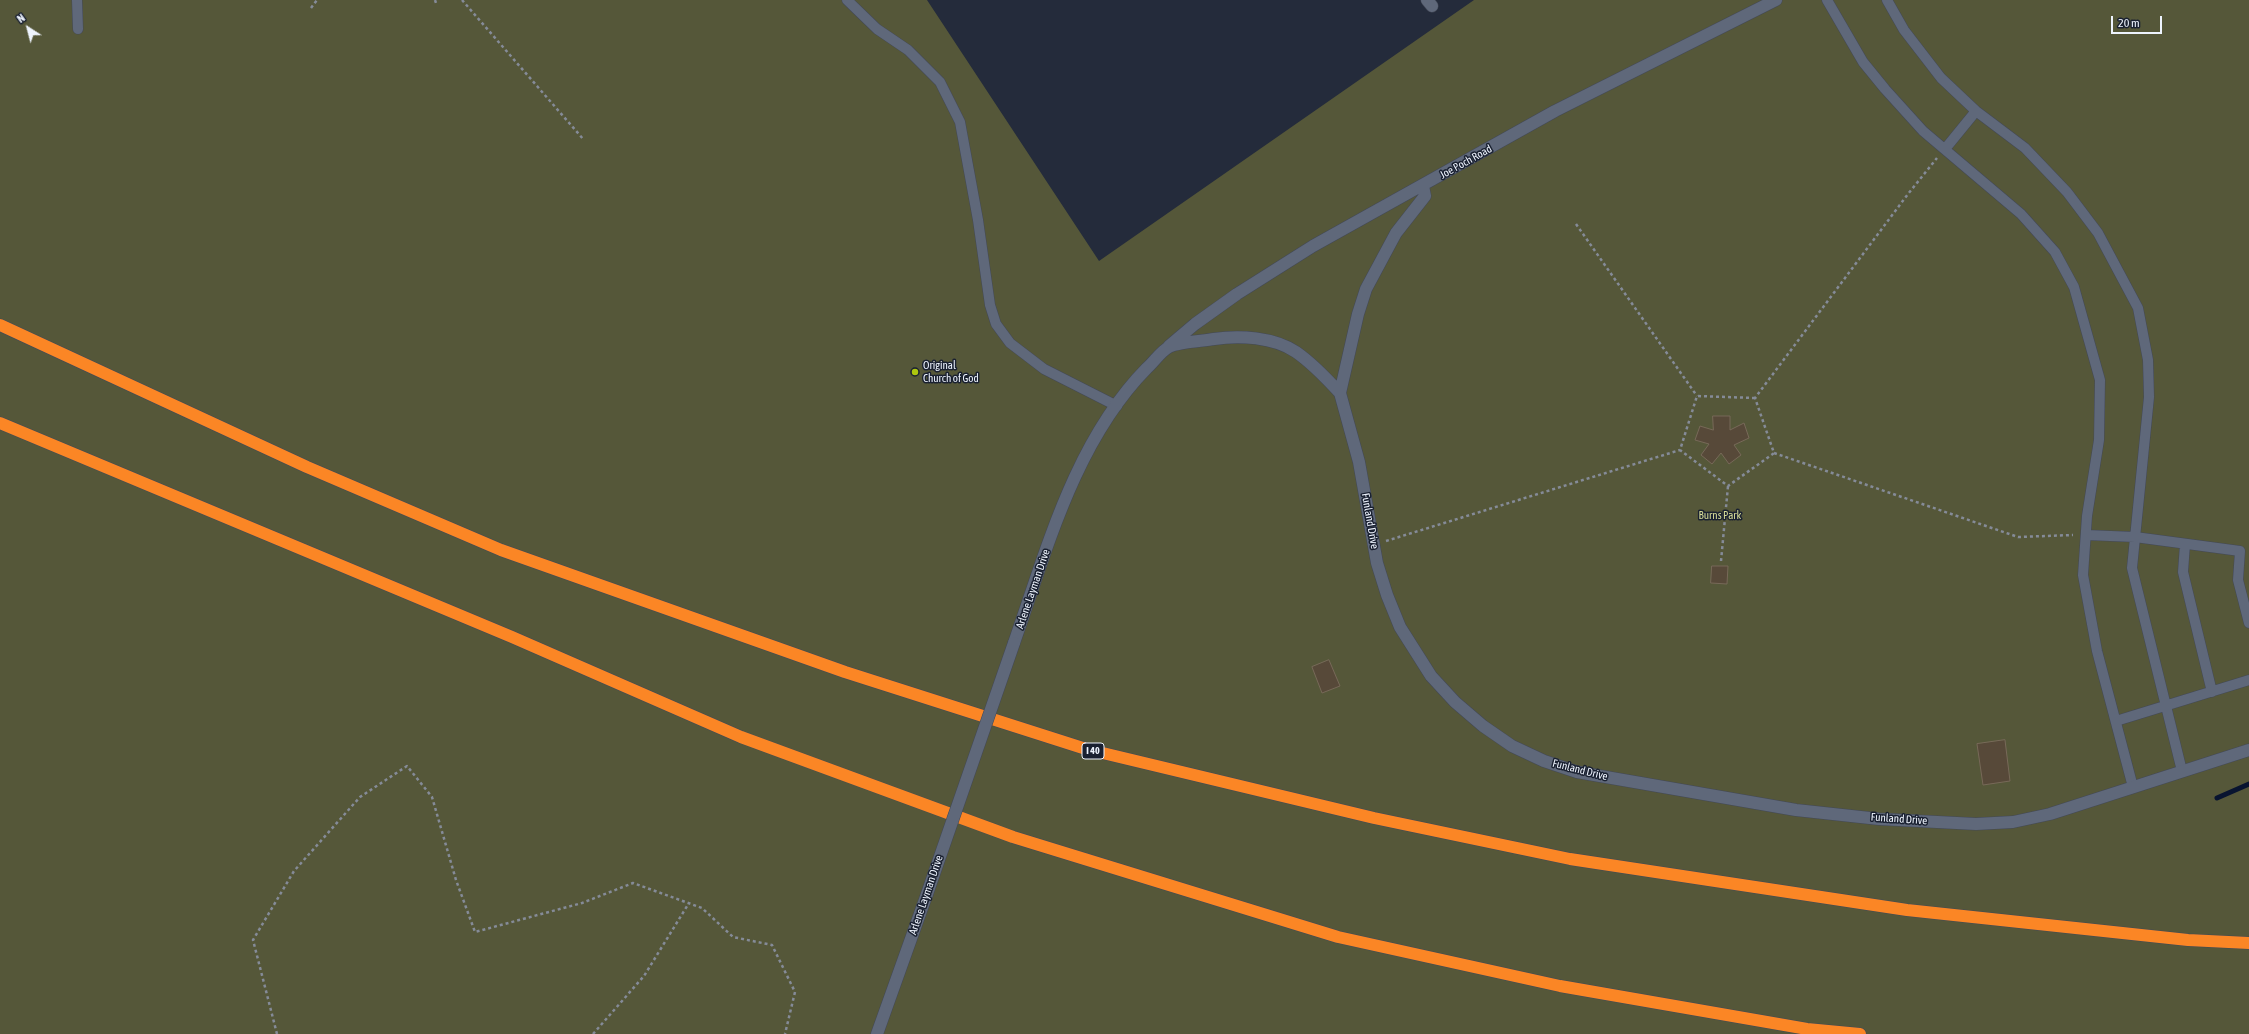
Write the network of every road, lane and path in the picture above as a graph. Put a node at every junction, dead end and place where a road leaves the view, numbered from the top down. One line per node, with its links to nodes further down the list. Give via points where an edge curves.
1 (77, 0): 9 (lane)
2 (317, 0): 8 (path)
3 (462, 0): 11 (path)
4 (847, 0): 20 (lane, via 877,29 908,50 940,82 960,122 990,305 996,324 1010,343 1044,369)
5 (1776, 0): 13 (street, Joe Poch Road, via 1562,108)
6 (1827, 0): 12 (lane, via 1864,62 1885,89 1923,131)
7 (1887, 0): 10 (lane, via 1904,30 1941,78)
8 (311, 8)
9 (78, 28)
10 (1976, 111): 12 (lane); 26 (lane, via 2025,148 2067,192 2098,233 2138,308 2148,360 2149,397)
11 (584, 140)
12 (1945, 149): 19 (path, via 1908,194); 25 (lane, via 2021,214 2055,252 2074,287 2100,380 2099,440)
13 (1423, 186): 16 (street, Joe Poch Road, via 1313,246 1195,324); 17 (street, Funland Drive, via 1425,196 1396,233 1366,289)
14 (1576, 224): 18 (path)
15 (0, 325): 39 (highway, I 40, via 307,467 501,550 845,672 1086,749 1374,818 1570,859 1906,910 2188,940)
16 (1169, 346): 17 (street, via 1221,338 1272,342 1296,352); 20 (street, Arlene Layman Drive, via 1137,379)
17 (1340, 393): 27 (street, Funland Drive, via 1359,462)
18 (1697, 396): 19 (path); 22 (path)
19 (1755, 398): 23 (path)
20 (1117, 406): 43 (street, Arlene Layman Drive, bridge, via 1102,426 1082,464 1054,529)
21 (0, 423): 44 (highway, via 512,637 741,737 1012,837 1338,937 1560,986 1807,1029)
22 (1680, 450): 24 (path); 27 (path)
23 (1774, 452): 24 (path); 25 (path, via 2018,537)
24 (1728, 486): 29 (path)
25 (2086, 535): 26 (lane); 34 (lane, via 2083,575 2085,589 2097,651)
26 (2135, 537): 28 (lane); 33 (lane, via 2132,568)
27 (1374, 544): 37 (street, Funland Drive, via 1387,596 1400,627 1431,676 1461,707 1512,746 1576,772 1796,810 1880,819 1976,824 2013,822 2050,814)
28 (2185, 544): 30 (lane, via 2240,551 2238,580); 32 (lane, via 2183,572)
29 (1721, 561)
30 (2249, 623)
31 (2249, 680): 32 (lane)
32 (2212, 692): 33 (lane)
33 (2166, 706): 34 (lane); 36 (lane)
34 (2116, 721): 37 (lane)
35 (2249, 750): 36 (street, Funland Drive)
36 (2182, 771): 37 (street, Funland Drive)
37 (2133, 787)
38 (689, 903): 40 (path, via 633,883 582,903 475,932 456,880 432,797 407,766 360,797 299,865 253,940); 41 (path, via 644,976); 42 (path, via 702,908 733,937 772,945 795,992)
39 (2249, 942)
40 (277, 1034)
41 (593, 1034)
42 (786, 1034)
43 (877, 1034)
44 (1860, 1034)

